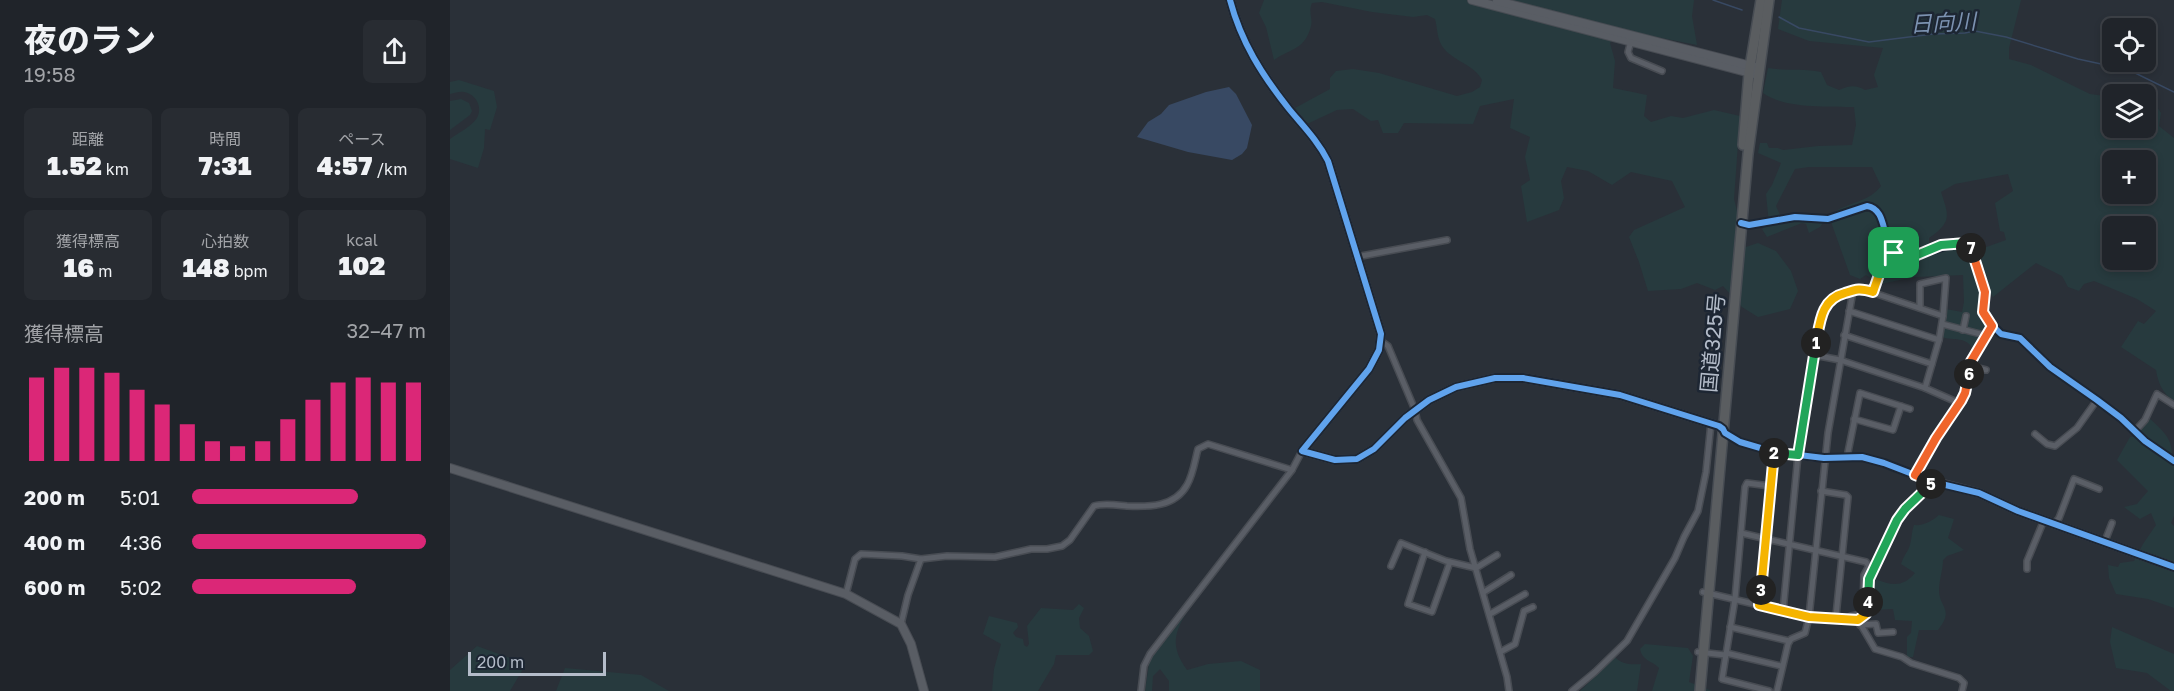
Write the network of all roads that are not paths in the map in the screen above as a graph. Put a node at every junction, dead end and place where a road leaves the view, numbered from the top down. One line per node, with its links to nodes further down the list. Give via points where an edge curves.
1 (1230, 0): 12 (street, via 1253,57 1325,155)
2 (1472, 0): 6 (street)
3 (1492, 0): 6 (street)
4 (1761, 0): 8 (highway, 国道325号)
5 (1769, 0): 8 (highway, 国道325号)
6 (1631, 39): 7 (street, via 1630,58); 8 (street)
7 (1662, 70)
8 (1754, 70): 9 (highway, 国道325号); 39 (highway, 国道325号)
9 (1741, 223): 11 (street, via 1795,217 1828,219 1871,207 1879,214 1888,246); 39 (highway, 国道325号)
10 (1447, 240): 12 (street)
11 (1894, 253): 14 (street, via 1881,269); 20 (street, via 1910,258 1941,245 1969,245 1985,292 1983,312)
12 (1356, 257): 25 (street)
13 (1853, 291): 14 (street, via 1859,288); 16 (street); 26 (street, via 1826,303)
14 (1873, 292): 15 (street)
15 (1920, 308): 17 (street); 17 (street, via 1920,284 1946,278)
16 (1849, 311): 22 (street); 24 (street)
17 (1943, 316): 19 (street)
18 (1966, 316): 21 (street)
19 (1942, 324): 21 (street); 24 (street)
20 (1992, 326): 23 (street); 32 (street, via 2006,337 2020,338 2050,367)
21 (1963, 330): 23 (street)
22 (1844, 335): 27 (street); 28 (street)
23 (1988, 336): 29 (street)
24 (1939, 340): 28 (street)
25 (1381, 342): 37 (street, via 1388,346); 42 (street, via 1369,369)
26 (1814, 355): 27 (street); 44 (street)
27 (1840, 360): 31 (street); 46 (street)
28 (1932, 364): 31 (street)
29 (1970, 366): 30 (street); 33 (street)
30 (1986, 370)
31 (1925, 388): 33 (street)
32 (2097, 400): 40 (street); 41 (street, via 2077,428 2055,446)
33 (1959, 404): 50 (street)
34 (2174, 405): 40 (street, via 2157,394)
35 (1901, 406): 36 (street); 38 (street, via 1893,430); 38 (street, via 1860,393)
36 (1910, 409)
37 (1415, 410): 39 (street, via 1456,387 1510,377 1620,394); 42 (street, via 1374,449 1357,459 1335,460); 70 (street, via 1461,498)
38 (1854, 418): 45 (street)
39 (1720, 428): 43 (street, via 1740,442); 74 (highway, 国道325号); 97 (street, via 1698,511 1675,558 1627,641)
40 (2135, 431): 47 (street)
41 (2035, 434)
42 (1302, 451): 49 (street)
43 (1774, 452): 44 (street); 52 (street)
44 (1798, 455): 46 (street); 61 (street)
45 (1847, 457): 46 (street); 50 (street, via 1884,463)
46 (1824, 458): 54 (street)
47 (2174, 460)
48 (450, 468): 75 (street)
49 (1292, 470): 66 (street, via 1208,444 1198,449 1189,483 1175,498 1145,507 1094,506 1062,546 995,556); 95 (street, via 1154,648 1144,666)
50 (1915, 475): 51 (street)
51 (1936, 482): 55 (street); 85 (street, via 1897,520 1869,579 1868,609)
52 (1770, 486): 58 (street, via 1747,483); 59 (street)
53 (2099, 489): 57 (street, via 2074,480)
54 (1821, 491): 62 (street); 65 (street, via 1848,497)
55 (2044, 520): 57 (street); 71 (street)
56 (2112, 523): 60 (street)
57 (2054, 524): 60 (street)
58 (1741, 533): 59 (street); 77 (street)
59 (1765, 539): 61 (street); 78 (street)
60 (2105, 541): 69 (street)
61 (1790, 544): 62 (street); 80 (street)
62 (1815, 549): 65 (street); 83 (street)
63 (1425, 552): 67 (street); 67 (street, via 1408,604 1432,612); 68 (street, via 1401,543)
64 (1497, 555): 70 (street)
65 (1841, 555): 82 (street); 82 (street, via 1862,560 1869,566 1864,575 1861,614)
66 (921, 559): 75 (street, via 861,554 855,559); 86 (street)
67 (1450, 562): 70 (street)
68 (1391, 566)
69 (2174, 567)
70 (1476, 568): 73 (street)
71 (2027, 569)
72 (1511, 575): 73 (street)
73 (1484, 592): 81 (street)
74 (1706, 593): 77 (street); 91 (highway, 国道325号)
75 (846, 594): 86 (street)
76 (1525, 594): 81 (street)
77 (1735, 599): 78 (street); 87 (street)
78 (1759, 605): 80 (street)
79 (1533, 607): 90 (street, via 1524,611 1515,644)
80 (1783, 611): 83 (street)
81 (1490, 614): 90 (street)
82 (1836, 616): 84 (street)
83 (1809, 617): 84 (street); 89 (street, via 1805,633)
84 (1829, 618): 85 (street)
85 (1859, 622): 88 (street, via 1876,624 1878,633); 102 (street, via 1875,649 1959,678 1964,683)
86 (901, 624): 94 (street)
87 (1730, 627): 89 (street); 92 (street)
88 (1893, 632)
89 (1789, 641): 93 (street)
90 (1500, 652): 96 (street)
91 (1701, 652): 92 (street); 98 (highway, 国道325号); 99 (highway, 国道325号)
92 (1726, 654): 93 (street); 100 (street, via 1722,679)
93 (1781, 666): 101 (street)
94 (924, 691)
95 (1142, 691)
96 (1509, 691)
97 (1572, 691)
98 (1695, 691)
99 (1700, 691)
100 (1769, 691)
101 (1777, 691)
102 (1962, 691)

